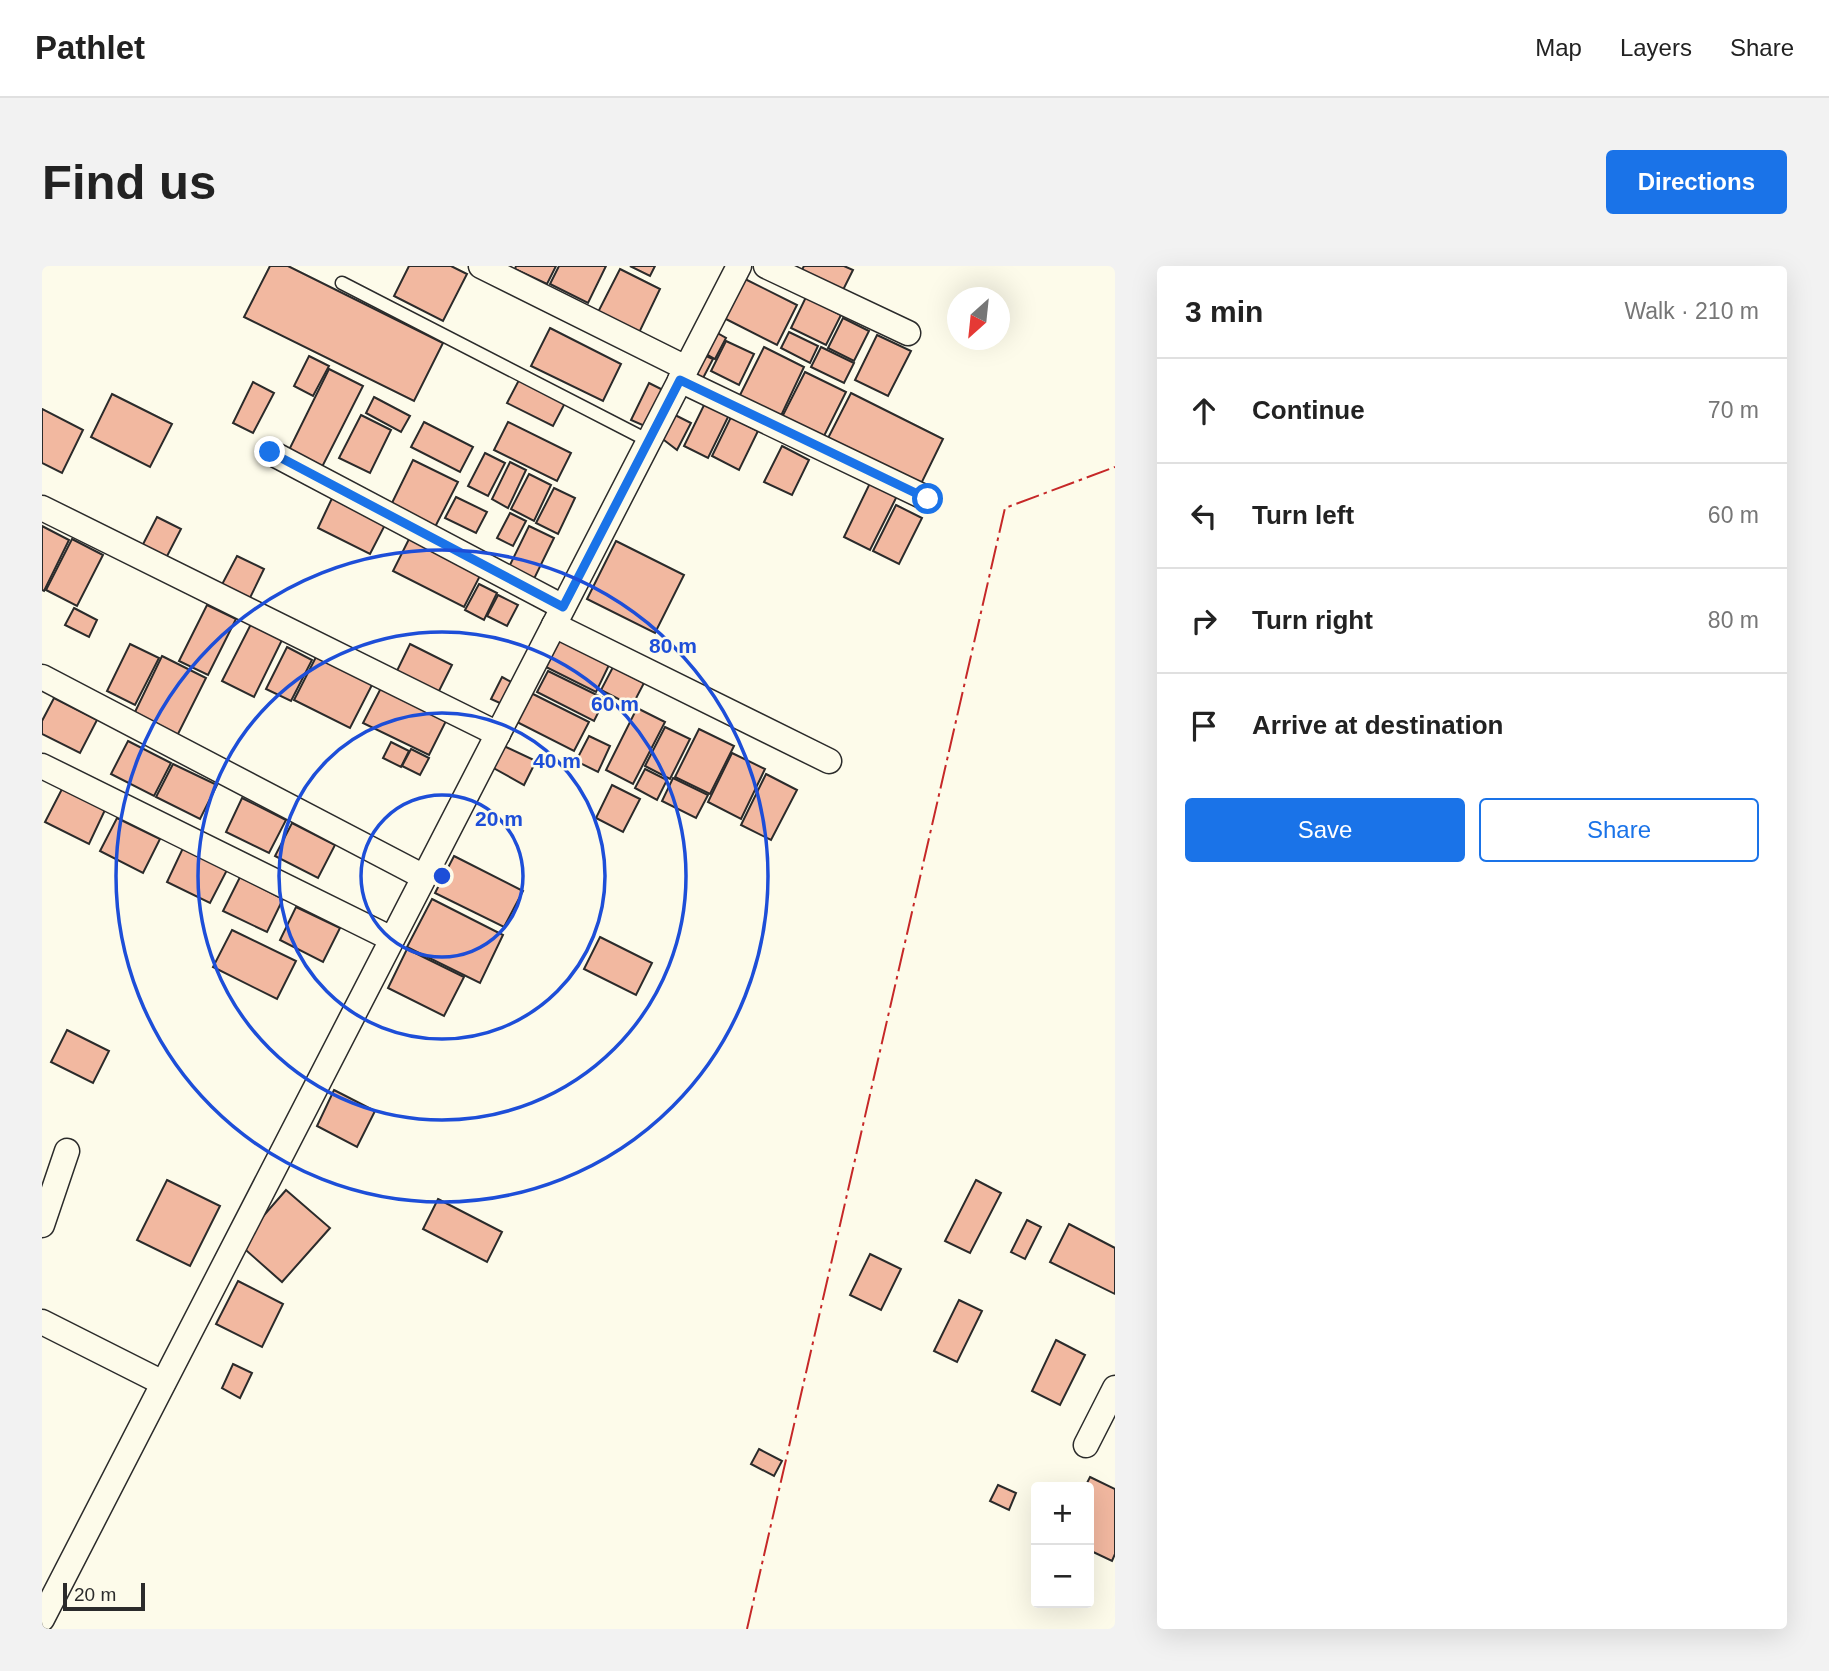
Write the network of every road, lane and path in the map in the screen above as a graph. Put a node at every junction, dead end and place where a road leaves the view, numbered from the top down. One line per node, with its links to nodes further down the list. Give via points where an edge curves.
1 (481, 266): 6 (street)
2 (739, 266): 6 (street)
3 (766, 266): 5 (street)
4 (342, 283): 7 (lane)
5 (908, 333)
6 (683, 374): 7 (street); 9 (street)
7 (649, 441): 11 (street)
8 (270, 452): 11 (street)
9 (928, 499)
10 (42, 508): 13 (street)
11 (558, 616): 13 (street); 14 (street)
12 (42, 677): 16 (street)
13 (498, 734): 16 (street)
14 (830, 761)
15 (42, 766): 17 (street)
16 (424, 877): 17 (street)
17 (392, 939): 21 (street)
18 (67, 1151): 19 (street)
19 (42, 1225)
20 (42, 1322): 21 (street)
21 (163, 1383): 24 (street)
22 (1115, 1388): 23 (street)
23 (1086, 1445)
24 (42, 1619)

